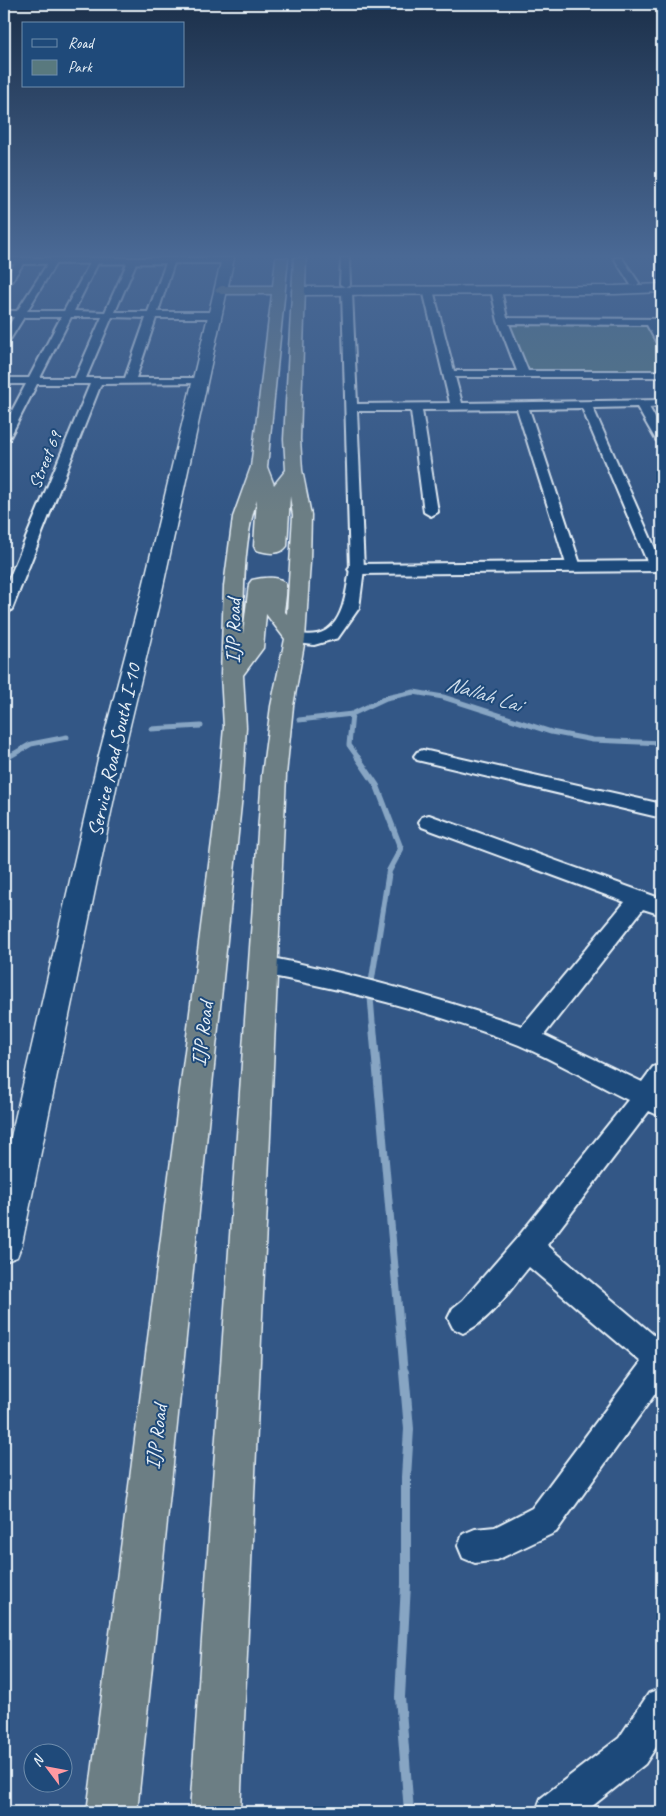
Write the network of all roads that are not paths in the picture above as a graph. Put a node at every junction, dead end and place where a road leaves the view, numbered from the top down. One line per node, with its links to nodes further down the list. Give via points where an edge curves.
1 (52, 343): 14 (street)
2 (96, 343): 15 (street)
3 (142, 343): 17 (street)
4 (208, 343): 18 (main road, Service Road South I-10)
5 (279, 343): 28 (highway, IJP Road)
6 (290, 343): 29 (highway)
7 (348, 343): 25 (street)
8 (442, 343): 10 (street)
9 (512, 343): 11 (street)
10 (450, 374): 11 (street); 23 (street)
11 (524, 374): 12 (street)
12 (662, 374)
13 (4, 381): 14 (street)
14 (32, 381): 15 (street); 26 (street)
15 (79, 381): 16 (street)
16 (97, 381): 17 (street); 34 (street, Street 69)
17 (129, 381): 18 (street)
18 (199, 381): 45 (main road, Service Road South I-10, via 110,759)
19 (641, 403): 20 (street); 21 (street); 27 (street)
20 (662, 403)
21 (586, 404): 22 (street); 31 (street)
22 (522, 405): 23 (street); 32 (street)
23 (457, 406): 24 (street)
24 (416, 407): 25 (street); 30 (street)
25 (351, 408): 33 (street)
26 (4, 437)
27 (662, 440)
28 (259, 467): 29 (highway, via 266,485 263,546 268,548 278,546 282,486); 36 (highway, IJP Road, via 242,517 234,586)
29 (294, 470): 35 (highway, via 302,515)
30 (431, 512)
31 (659, 566): 32 (street)
32 (574, 567): 33 (street)
33 (358, 569): 35 (street, via 351,608 332,635 314,640)
34 (4, 608)
35 (295, 639): 36 (highway, via 274,611 276,584 259,584 252,648); 42 (highway, via 282,706 274,775)
36 (232, 675): 51 (highway, IJP Road, via 235,702 230,795)
37 (422, 756): 38 (street)
38 (662, 811)
39 (429, 822): 40 (street)
40 (640, 898): 41 (street); 43 (street)
41 (662, 906)
42 (262, 965): 43 (street, via 314,975 439,1008); 52 (highway)
43 (527, 1038): 44 (street)
44 (657, 1093): 46 (street)
45 (4, 1244)
46 (528, 1247): 47 (street); 48 (street)
47 (463, 1318)
48 (662, 1359): 49 (street, via 544,1520 497,1543)
49 (475, 1546)
50 (662, 1706): 53 (street, via 632,1750)
51 (112, 1812)
52 (215, 1812)
53 (555, 1812)

